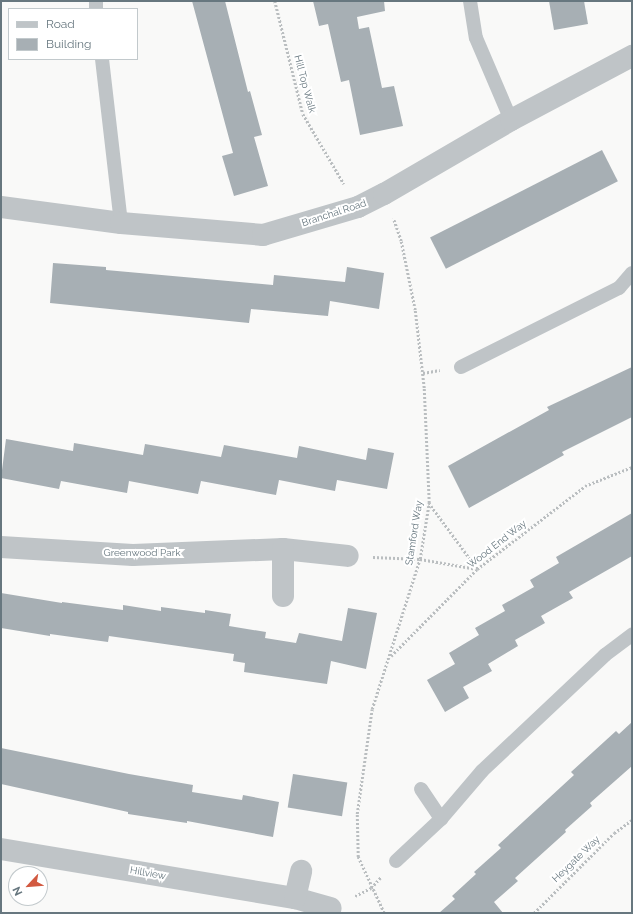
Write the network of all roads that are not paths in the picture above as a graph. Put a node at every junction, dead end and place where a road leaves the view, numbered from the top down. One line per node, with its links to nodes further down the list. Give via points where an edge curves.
1 (470, 1): 4 (lane, via 476,38)
2 (102, 60): 6 (lane)
3 (631, 60): 4 (street, Branchal Road)
4 (511, 120): 6 (street, Branchal Road, via 358,207 263,235)
5 (1, 207): 6 (street, Branchal Road)
6 (121, 224)
7 (632, 273): 8 (lane, via 618,288)
8 (462, 367)
9 (1, 547): 10 (street, Greenwood Park, via 133,555)
10 (283, 550): 11 (street, Greenwood Park); 12 (street)
11 (348, 556)
12 (283, 596)
13 (632, 635): 15 (lane, via 605,655 482,771)
14 (421, 789): 15 (lane)
15 (441, 819): 17 (lane)
16 (1, 849): 19 (street, Hillview)
17 (396, 861)
18 (301, 871): 19 (street)
19 (295, 898): 20 (street, Hillview)
20 (331, 908)

